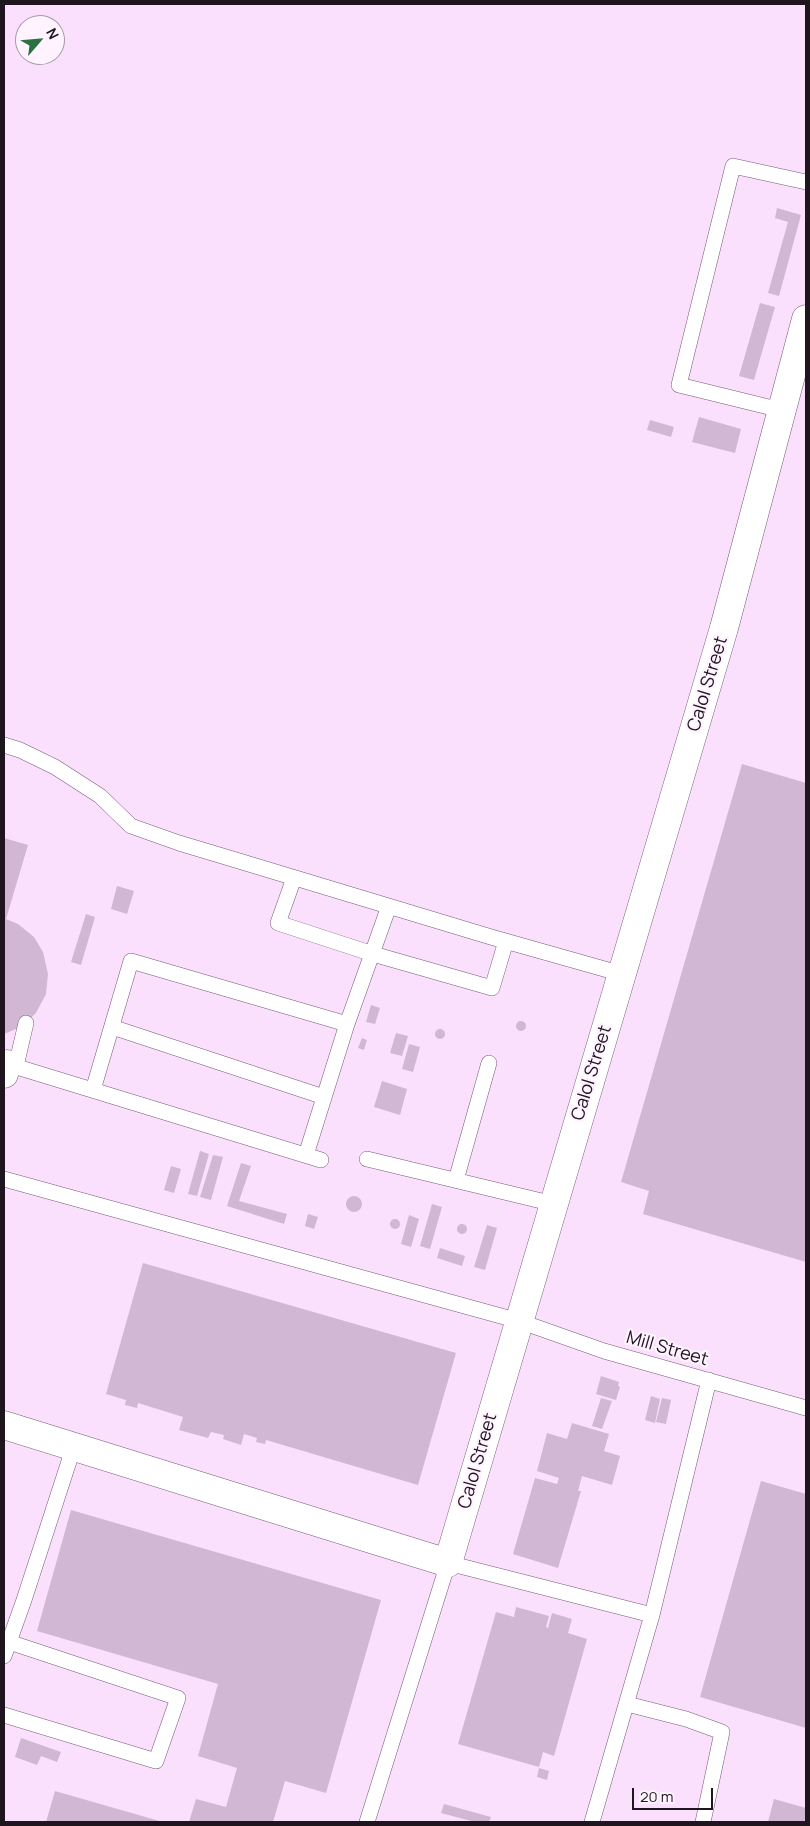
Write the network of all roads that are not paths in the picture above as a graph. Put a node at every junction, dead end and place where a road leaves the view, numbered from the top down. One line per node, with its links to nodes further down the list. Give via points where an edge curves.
1 (806, 182): 3 (lane, via 733,166 679,385)
2 (806, 319): 3 (street, Calol Street)
3 (781, 410): 9 (street, Calol Street, via 724,628)
4 (4, 745): 5 (lane, via 55,768 100,796 132,826)
5 (294, 878): 6 (lane); 8 (lane, via 278,923)
6 (389, 906): 7 (lane); 8 (lane)
7 (506, 941): 8 (lane, via 492,988); 9 (lane)
8 (372, 954): 11 (lane)
9 (622, 974): 22 (street, Calol Street)
10 (26, 1023): 14 (lane)
11 (347, 1024): 12 (lane, via 130,962); 16 (lane)
12 (112, 1027): 15 (lane); 16 (lane)
13 (489, 1063): 21 (lane)
14 (8, 1067): 15 (lane)
15 (93, 1090): 17 (lane)
16 (324, 1097): 17 (lane)
17 (306, 1156): 19 (lane)
18 (367, 1159): 21 (lane)
19 (321, 1160)
20 (4, 1179): 23 (lane, Mill Street)
21 (456, 1180): 22 (lane)
22 (554, 1204): 23 (street, Calol Street)
23 (519, 1321): 24 (lane, Mill Street); 28 (street, Calol Street)
24 (709, 1380): 25 (lane, Mill Street); 29 (lane)
25 (806, 1408)
26 (4, 1425): 27 (street)
27 (74, 1446): 28 (street); 30 (lane)
28 (448, 1563): 29 (lane); 34 (lane, Calol Street)
29 (652, 1615): 32 (lane)
30 (9, 1642): 31 (lane); 33 (lane, via 178,1698 156,1761)
31 (4, 1656)
32 (627, 1704): 35 (lane); 36 (lane, via 722,1732)
33 (4, 1715)
34 (367, 1822)
35 (592, 1822)
36 (703, 1822)

